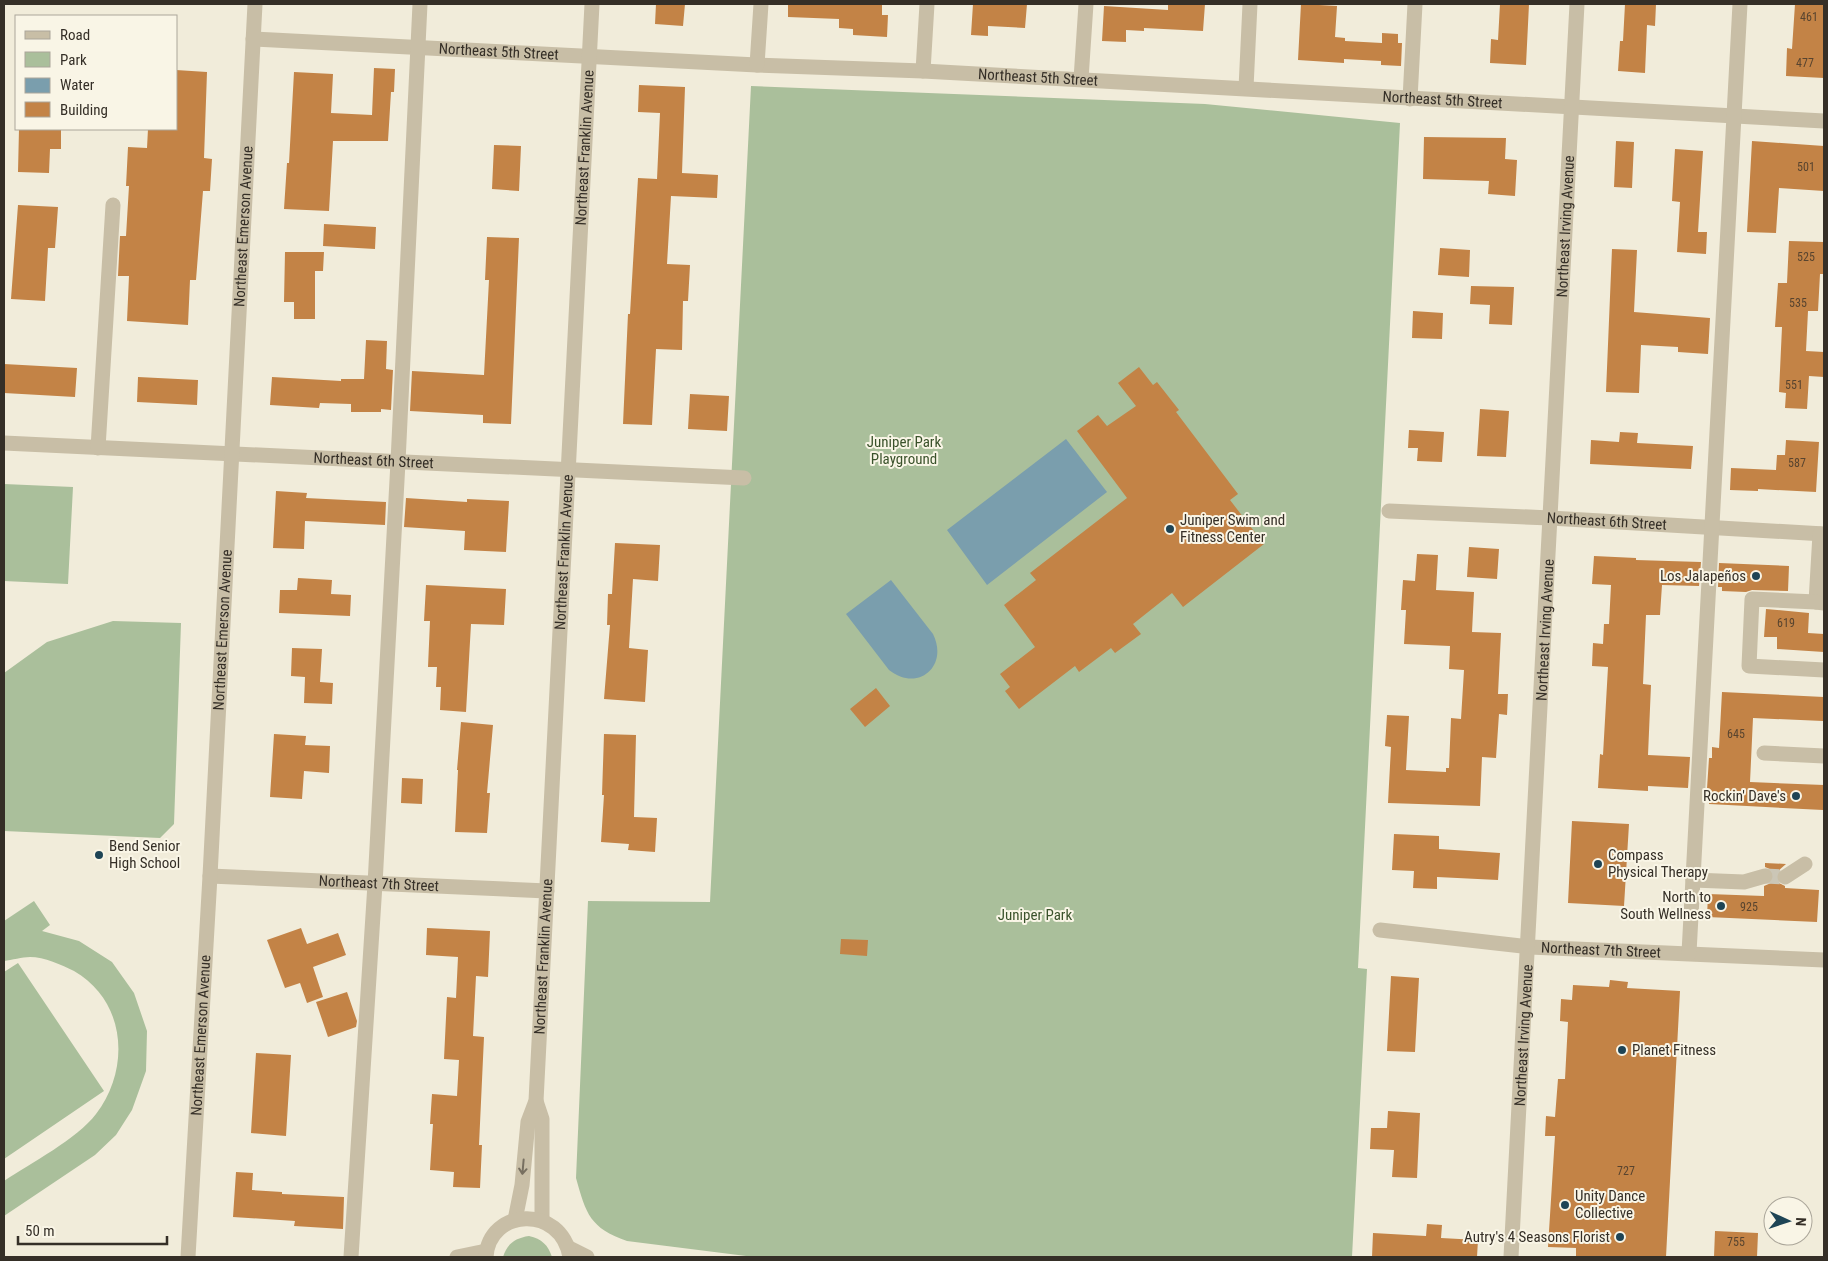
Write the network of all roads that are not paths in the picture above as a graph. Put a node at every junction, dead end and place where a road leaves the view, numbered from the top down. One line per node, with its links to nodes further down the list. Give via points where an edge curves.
1 (255, 4): 11 (street, Northeast Emerson Avenue)
2 (420, 4): 12 (street)
3 (592, 4): 13 (street, Northeast Franklin Avenue)
4 (761, 4): 14 (street)
5 (927, 4): 15 (street)
6 (1086, 4): 16 (street)
7 (1250, 4): 17 (street)
8 (1415, 4): 18 (street)
9 (1577, 4): 19 (street, Northeast Irving Avenue)
10 (1740, 4): 20 (street)
11 (253, 39): 12 (street, Northeast 5th Street); 25 (street, Northeast Emerson Avenue)
12 (418, 46): 13 (street, Northeast 5th Street); 26 (street)
13 (590, 57): 14 (street, Northeast 5th Street); 27 (street, Northeast Franklin Avenue)
14 (757, 66): 15 (street, Northeast 5th Street)
15 (923, 71): 16 (street, Northeast 5th Street)
16 (1081, 79): 17 (street, Northeast 5th Street)
17 (1246, 88): 18 (street, Northeast 5th Street)
18 (1410, 99): 19 (street, Northeast 5th Street)
19 (1571, 107): 20 (street, Northeast 5th Street); 30 (street, Northeast Irving Avenue)
20 (1733, 117): 21 (street, Northeast 5th Street); 31 (street)
21 (1824, 121)
22 (113, 205): 24 (street)
23 (4, 443): 24 (street, Northeast 6th Street)
24 (98, 448): 25 (street, Northeast 6th Street)
25 (232, 455): 26 (street, Northeast 6th Street); 38 (street, Northeast Emerson Avenue)
26 (398, 462): 27 (street, Northeast 6th Street); 42 (street)
27 (568, 470): 28 (street, Northeast 6th Street); 43 (street, Northeast Franklin Avenue)
28 (744, 478)
29 (1389, 511): 30 (street, Northeast 6th Street)
30 (1550, 518): 31 (street, Northeast 6th Street); 45 (street, Northeast Irving Avenue)
31 (1711, 527): 32 (street, Northeast 6th Street); 41 (street)
32 (1822, 534): 33 (street)
33 (1820, 603): 34 (street, via 1752,599 1749,666)
34 (1824, 670)
35 (1764, 753): 36 (street)
36 (1824, 756)
37 (1805, 864): 40 (street)
38 (210, 876): 42 (street, Northeast 7th Street); 53 (street, Northeast Emerson Avenue)
39 (1765, 876): 41 (street, via 1744,882)
40 (1785, 876)
41 (1693, 880): 46 (street)
42 (375, 884): 43 (street, Northeast 7th Street); 54 (street)
43 (547, 891): 48 (street, Northeast Franklin Avenue)
44 (1380, 930): 45 (street, Northeast 7th Street)
45 (1530, 947): 46 (street, Northeast 7th Street); 57 (street, Northeast Irving Avenue)
46 (1689, 953): 47 (street, Northeast 7th Street)
47 (1824, 960)
48 (536, 1101): 49 (street, Northeast Franklin Avenue, one-way to 49, via 528,1122); 50 (street, Northeast Franklin Avenue, via 542,1119)
49 (515, 1220): 50 (street, via 529,1218); 52 (street, via 492,1238)
50 (542, 1221): 51 (street, via 563,1236)
51 (569, 1253): 56 (street)
52 (486, 1254): 55 (street)
53 (188, 1257)
54 (351, 1257)
55 (457, 1257)
56 (587, 1257)
57 (1511, 1257)

